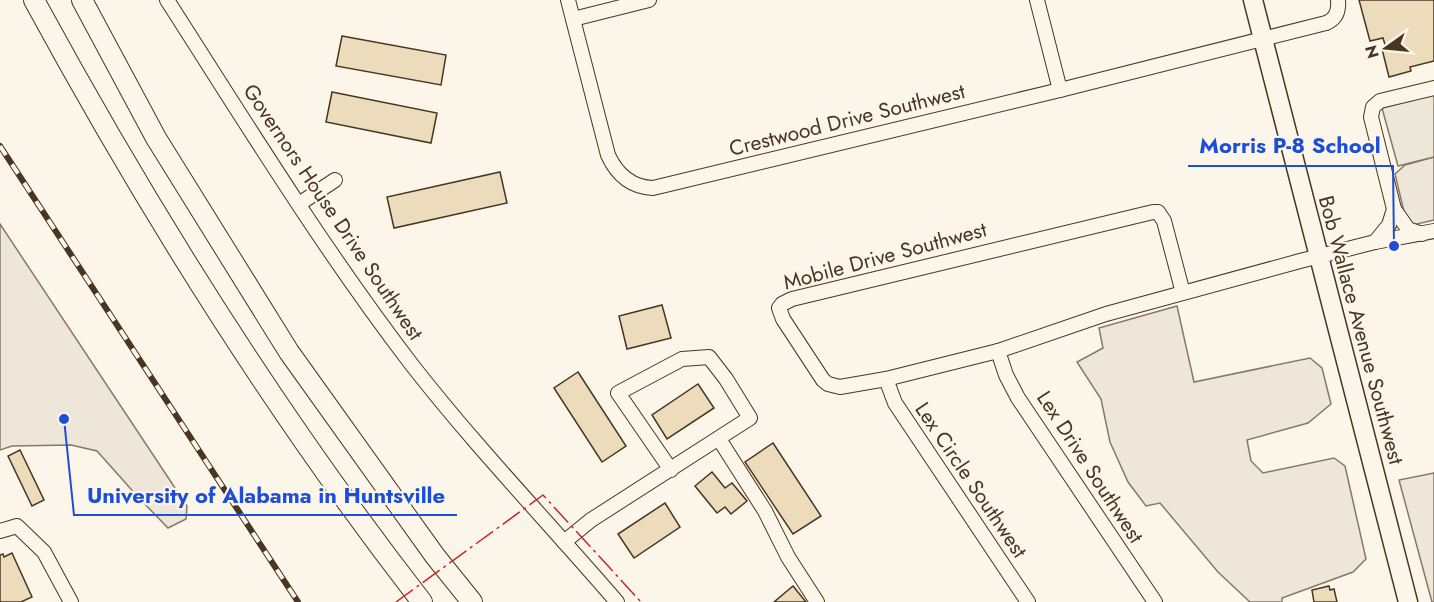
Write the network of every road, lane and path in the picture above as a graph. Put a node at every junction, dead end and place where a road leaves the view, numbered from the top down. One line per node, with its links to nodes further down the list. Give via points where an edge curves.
1 (34, 0): 27 (highway, via 142,192 237,344 335,486)
2 (82, 0): 28 (highway, via 156,138 289,351)
3 (168, 0): 14 (street, Governors House Drive Southwest)
4 (568, 0): 9 (street, Crestwood Drive Southwest)
5 (649, 0): 9 (street)
6 (1037, 0): 12 (street)
7 (1253, 0): 10 (main road, Bob Wallace Avenue Southwest)
8 (1338, 0): 10 (street, Crestwood Drive Southwest, via 1331,21)
9 (573, 19): 12 (street, Crestwood Drive Southwest, via 608,155 623,177 645,188)
10 (1264, 39): 12 (street, Crestwood Drive Southwest); 18 (main road, Bob Wallace Avenue Southwest)
11 (1434, 88): 15 (street, via 1380,101 1373,107 1371,117)
12 (1060, 90)
13 (335, 180): 14 (street)
14 (299, 204): 25 (street, Governors House Drive Southwest, via 345,275 414,367)
15 (1395, 209): 16 (street, via 1408,229); 17 (street, via 1389,225)
16 (1428, 233): 17 (street, Mobile Drive Southwest)
17 (1375, 242): 18 (street, Mobile Drive Southwest)
18 (1319, 256): 19 (street, Mobile Drive Southwest); 33 (main road, Bob Wallace Avenue Southwest)
19 (1183, 293): 20 (street, Mobile Drive Southwest, via 1097,316); 21 (street, Mobile Drive Southwest, via 1164,221 1158,212 1153,212 792,299 780,306 783,319 828,384 840,387)
20 (998, 351): 21 (street, Mobile Drive Southwest); 32 (street, Lex Drive Southwest, via 1018,398)
21 (886, 379): 31 (street, Lex Circle Southwest, via 895,403)
22 (719, 438): 23 (street); 23 (street, via 750,418 709,357 682,359 618,393); 30 (street)
23 (671, 470): 25 (street, via 591,520)
24 (0, 531): 26 (street, via 17,526 44,552)
25 (564, 542): 29 (street, Governors House Drive Southwest)
26 (70, 602)
27 (422, 602)
28 (472, 602)
29 (617, 602)
30 (817, 602)
31 (1028, 602)
32 (1155, 602)
33 (1408, 602)

